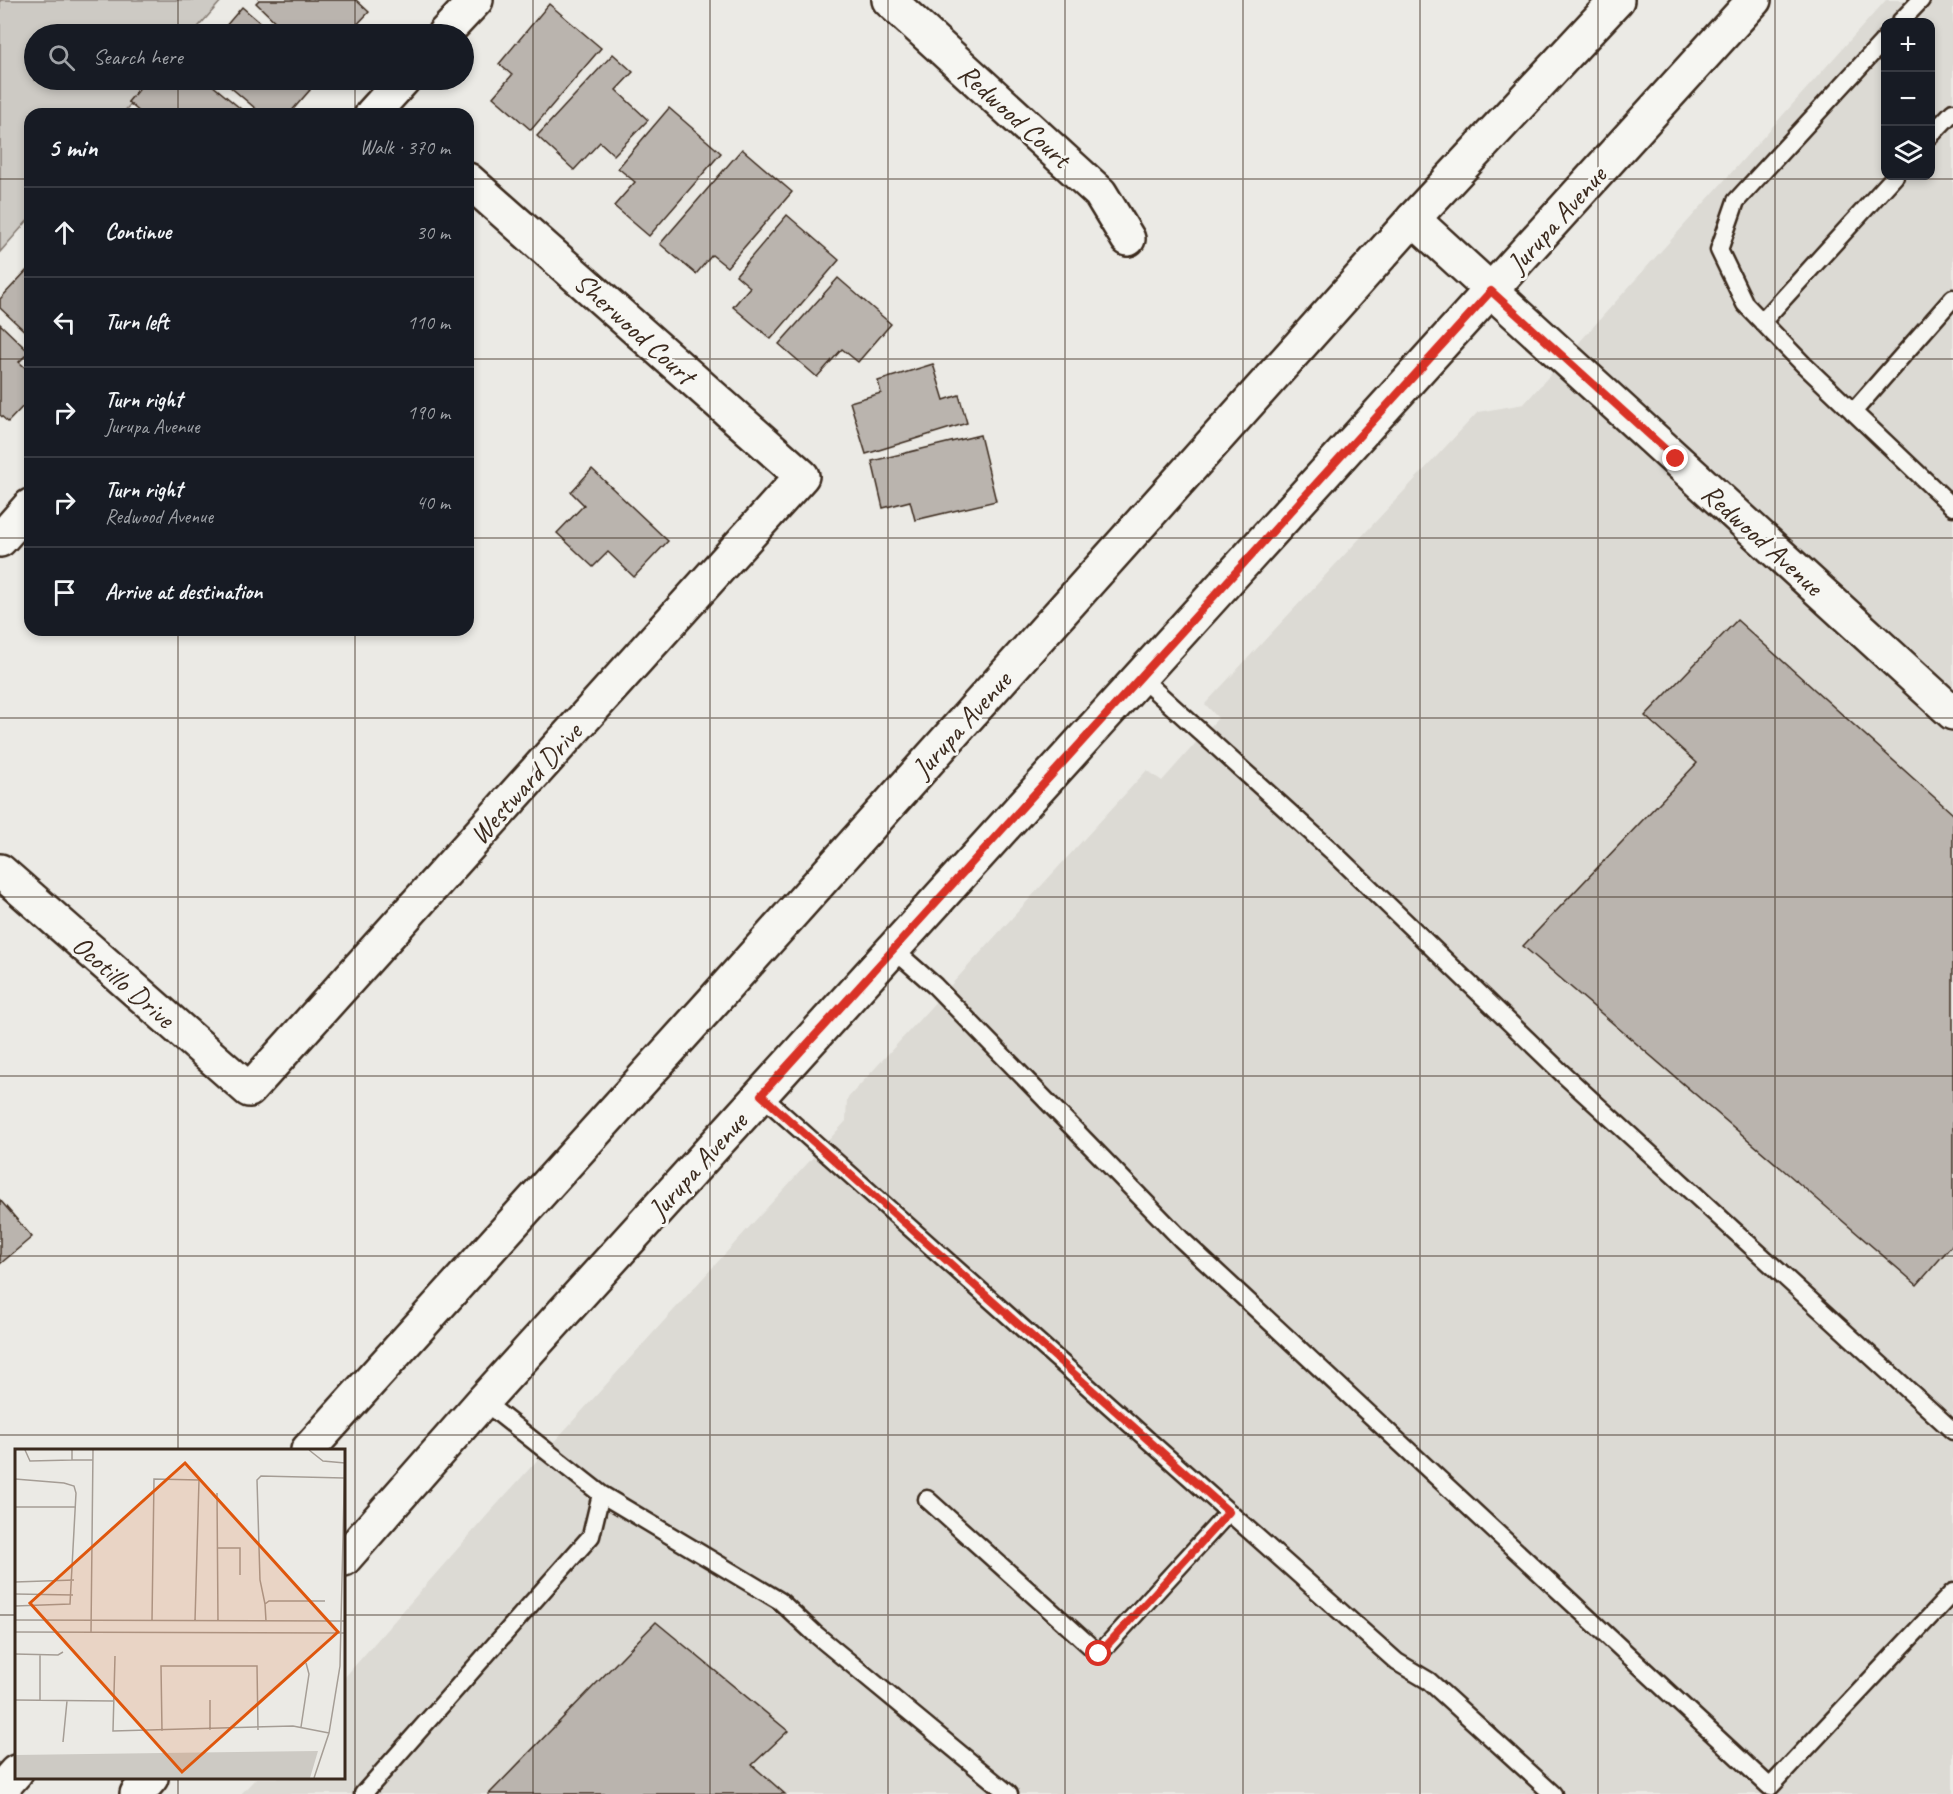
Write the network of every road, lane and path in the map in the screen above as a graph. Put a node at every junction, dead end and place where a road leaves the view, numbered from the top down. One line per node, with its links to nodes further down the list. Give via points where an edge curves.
1 (476, 0): 7 (main road)
2 (889, 0): 16 (main road, Redwood Court, via 1100,193)
3 (1617, 0): 15 (main road, Jurupa Avenue)
4 (1754, 0): 17 (main road, Jurupa Avenue)
5 (1921, 0): 6 (lane)
6 (1904, 18)
7 (453, 24)
8 (1881, 43): 19 (lane, via 1736,201 1719,250 1745,304)
9 (396, 90): 10 (main road)
10 (384, 108)
11 (1953, 112): 12 (lane)
12 (1935, 131)
13 (1891, 180): 19 (lane)
14 (474, 185): 21 (main road, Sherwood Court)
15 (1413, 219): 17 (main road, Redwood Avenue); 33 (main road, Jurupa Avenue)
16 (1128, 239)
17 (1491, 291): 25 (main road, Jurupa Avenue); 26 (main road, Redwood Avenue)
18 (1953, 298): 20 (lane)
19 (1762, 322): 20 (lane)
20 (1853, 412): 22 (lane)
21 (802, 476): 29 (main road, Westward Drive)
22 (1953, 507)
23 (24, 513): 24 (main road)
24 (0, 540)
25 (1140, 677): 28 (main road, Jurupa Avenue); 32 (lane, via 1333,852 1571,1081)
26 (1953, 713)
27 (0, 871): 29 (main road, Ocotillo Drive)
28 (893, 949): 30 (main road, Jurupa Avenue); 38 (lane, via 935,986 1181,1239 1770,1787)
29 (249, 1090)
30 (761, 1095): 31 (main road, Jurupa Avenue); 36 (lane)
31 (483, 1401): 34 (lane); 37 (main road, Jurupa Avenue)
32 (1953, 1431)
33 (309, 1449)
34 (601, 1494): 43 (lane, via 591,1536); 44 (lane, via 780,1601)
35 (927, 1499): 36 (lane, via 1099,1654)
36 (1229, 1512): 45 (lane, via 1397,1662 1429,1681)
37 (345, 1558)
38 (1953, 1592)
39 (15, 1773): 41 (main road)
40 (150, 1779): 42 (main road)
41 (0, 1790)
42 (136, 1794)
43 (363, 1794)
44 (1009, 1794)
45 (1553, 1794)

